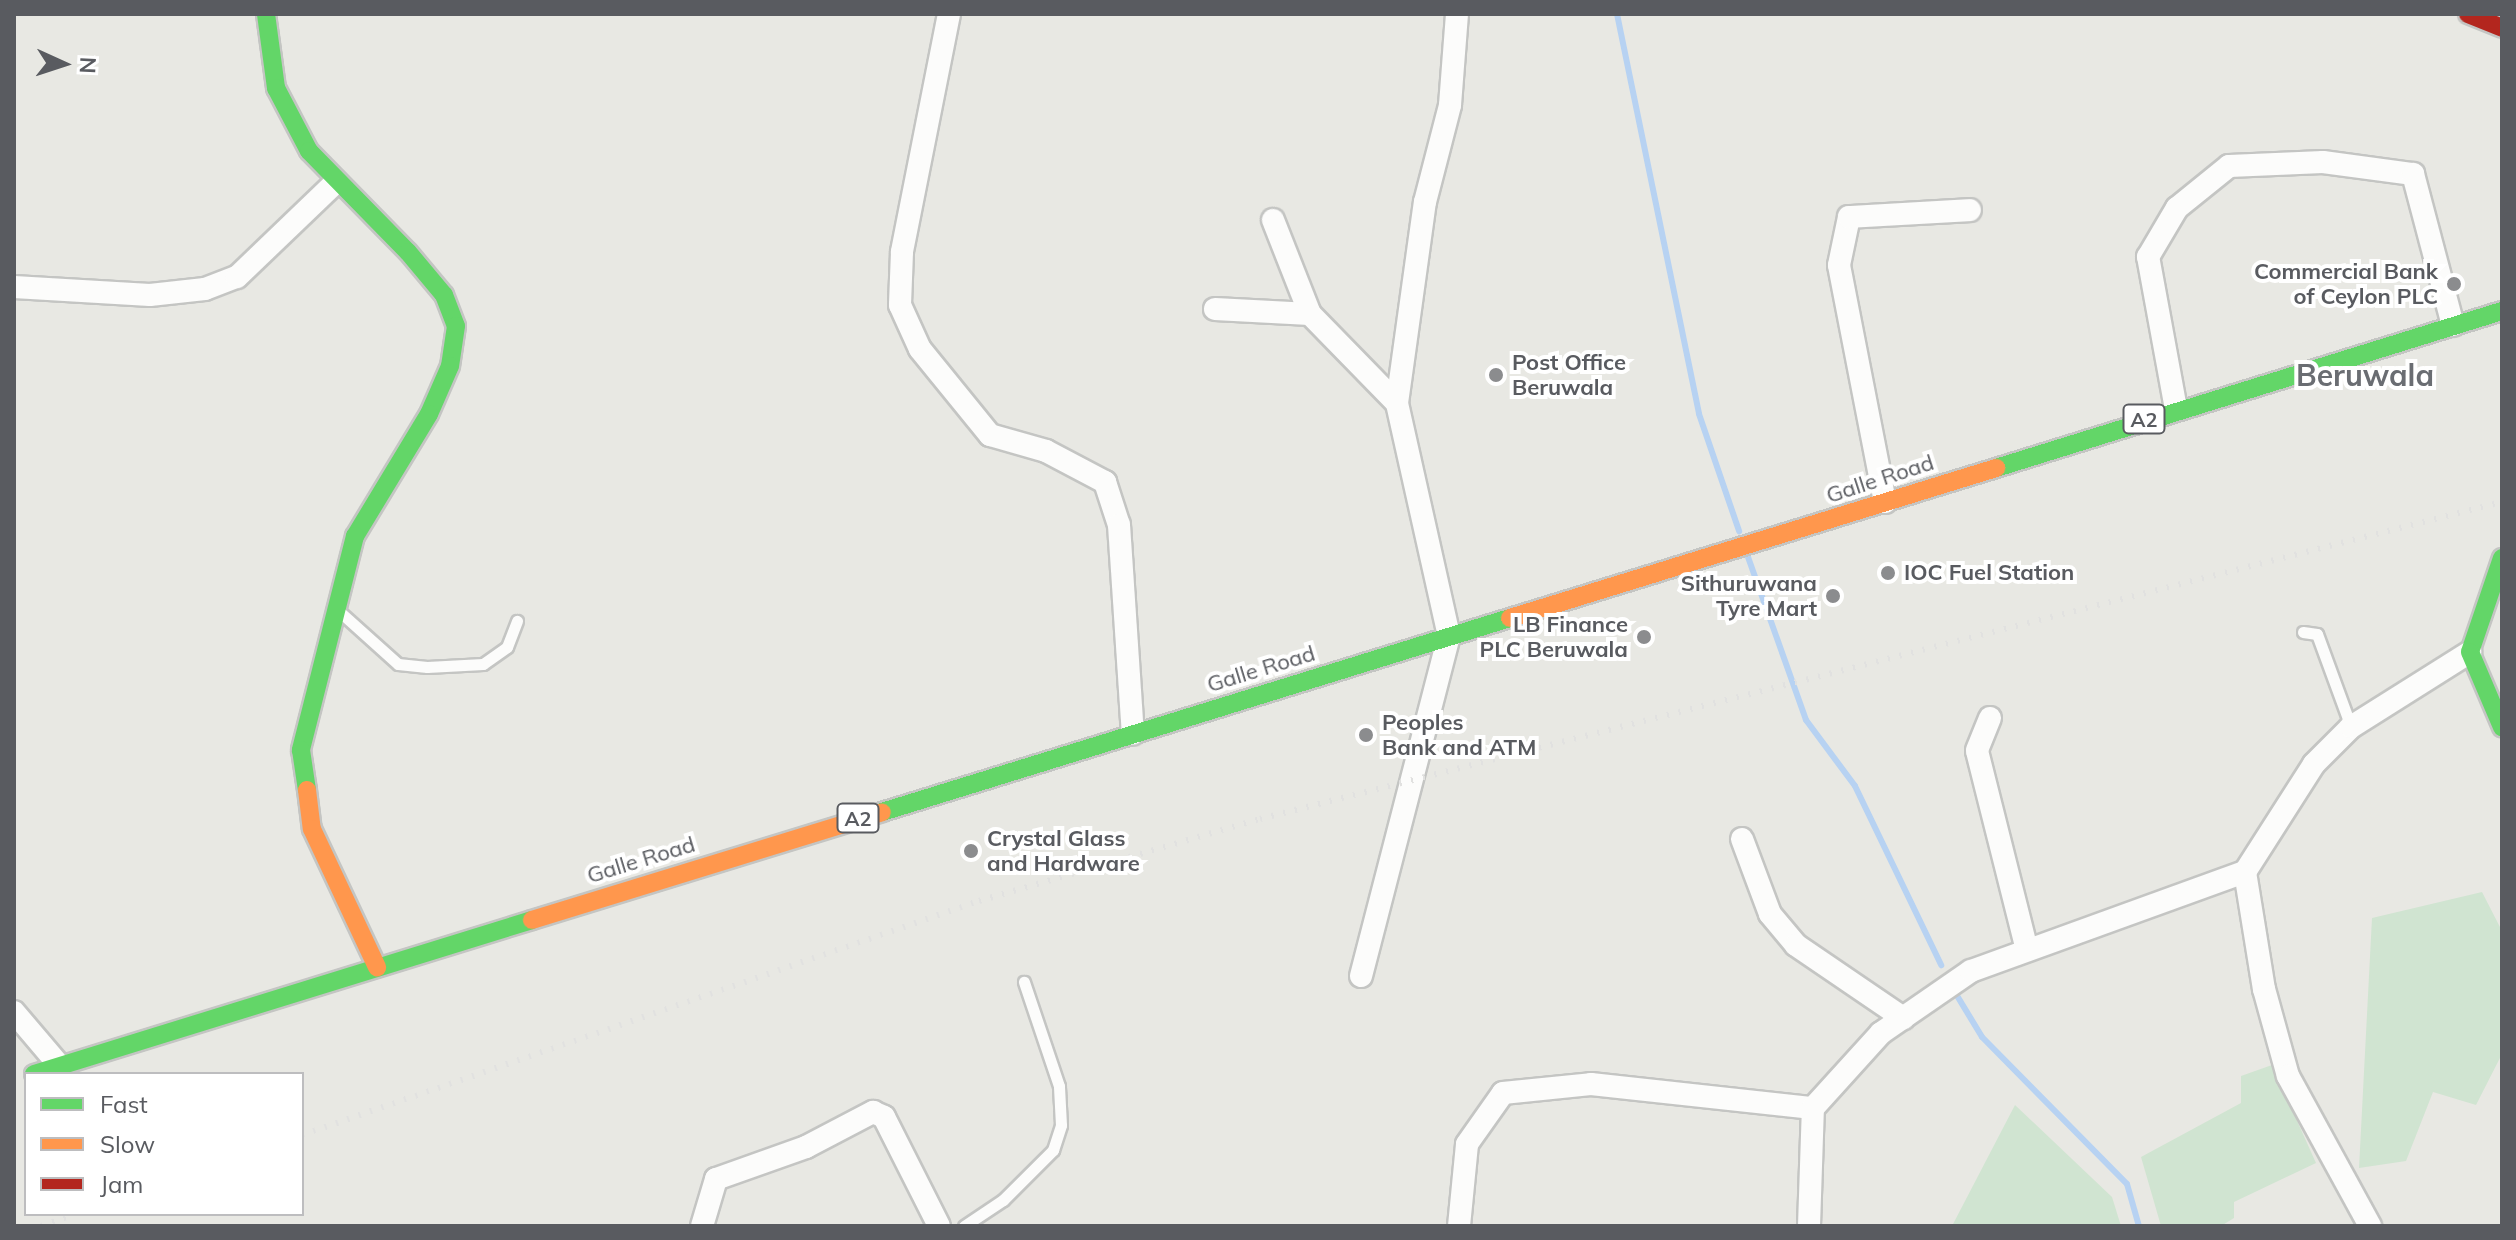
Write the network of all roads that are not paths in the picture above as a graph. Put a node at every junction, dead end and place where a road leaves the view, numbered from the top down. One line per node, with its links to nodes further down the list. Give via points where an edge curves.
1 (266, 14): 6 (main road, via 276,88 309,151)
2 (949, 14): 26 (street, via 902,252 900,305 920,349 990,435 1046,451 1105,482 1119,525)
3 (1457, 14): 14 (street, via 1450,105 1425,202)
4 (2468, 14): 5 (main road)
5 (2502, 28)
6 (336, 182): 9 (street, via 237,277 205,289 150,295); 18 (main road, via 435,284 456,326 450,366 355,536)
7 (1970, 210): 16 (street, via 1849,217 1839,265)
8 (1273, 220): 12 (street)
9 (14, 287)
10 (1215, 309): 12 (street)
11 (2502, 311): 13 (main road, Galle Road / A2)
12 (1310, 314): 14 (street)
13 (2453, 325): 15 (main road, Galle Road / A2); 15 (street, via 2413,174 2323,162 2229,166 2177,208 2148,257)
14 (1397, 403): 21 (street)
15 (2176, 409): 16 (main road, Galle Road / A2)
16 (1885, 502): 21 (main road, Galle Road / A2)
17 (2500, 568): 22 (main road)
18 (333, 607): 19 (lane, via 398,664 427,667 483,664 507,647); 30 (main road, via 301,750 312,829)
19 (517, 621)
20 (2303, 632): 24 (lane, via 2317,634)
21 (1449, 636): 26 (main road, Galle Road / A2); 31 (street)
22 (2470, 652): 24 (street); 25 (main road)
23 (1990, 718): 29 (street, via 1977,751)
24 (2351, 727): 28 (street, via 2314,764)
25 (2502, 727)
26 (1133, 734): 30 (main road, Galle Road / A2)
27 (1742, 839): 34 (street, via 1770,914 1796,945)
28 (2245, 872): 29 (street); 43 (street, via 2264,989 2288,1076)
29 (2027, 950): 34 (street, via 1971,971)
30 (377, 967): 35 (main road, Galle Road / A2)
31 (1361, 976)
32 (1024, 982): 40 (lane, via 1059,1086 1061,1125 1053,1150)
33 (14, 1012): 35 (street)
34 (1903, 1018): 37 (street, via 1832,1080)
35 (59, 1065): 36 (main road, Galle Road / A2)
36 (40, 1072)
37 (1813, 1108): 41 (street, via 1591,1084 1503,1093 1467,1144); 42 (street)
38 (702, 1226): 39 (street, via 716,1179 806,1147 873,1112 884,1117)
39 (939, 1226)
40 (964, 1226)
41 (1459, 1226)
42 (1809, 1226)
43 (2370, 1226)

